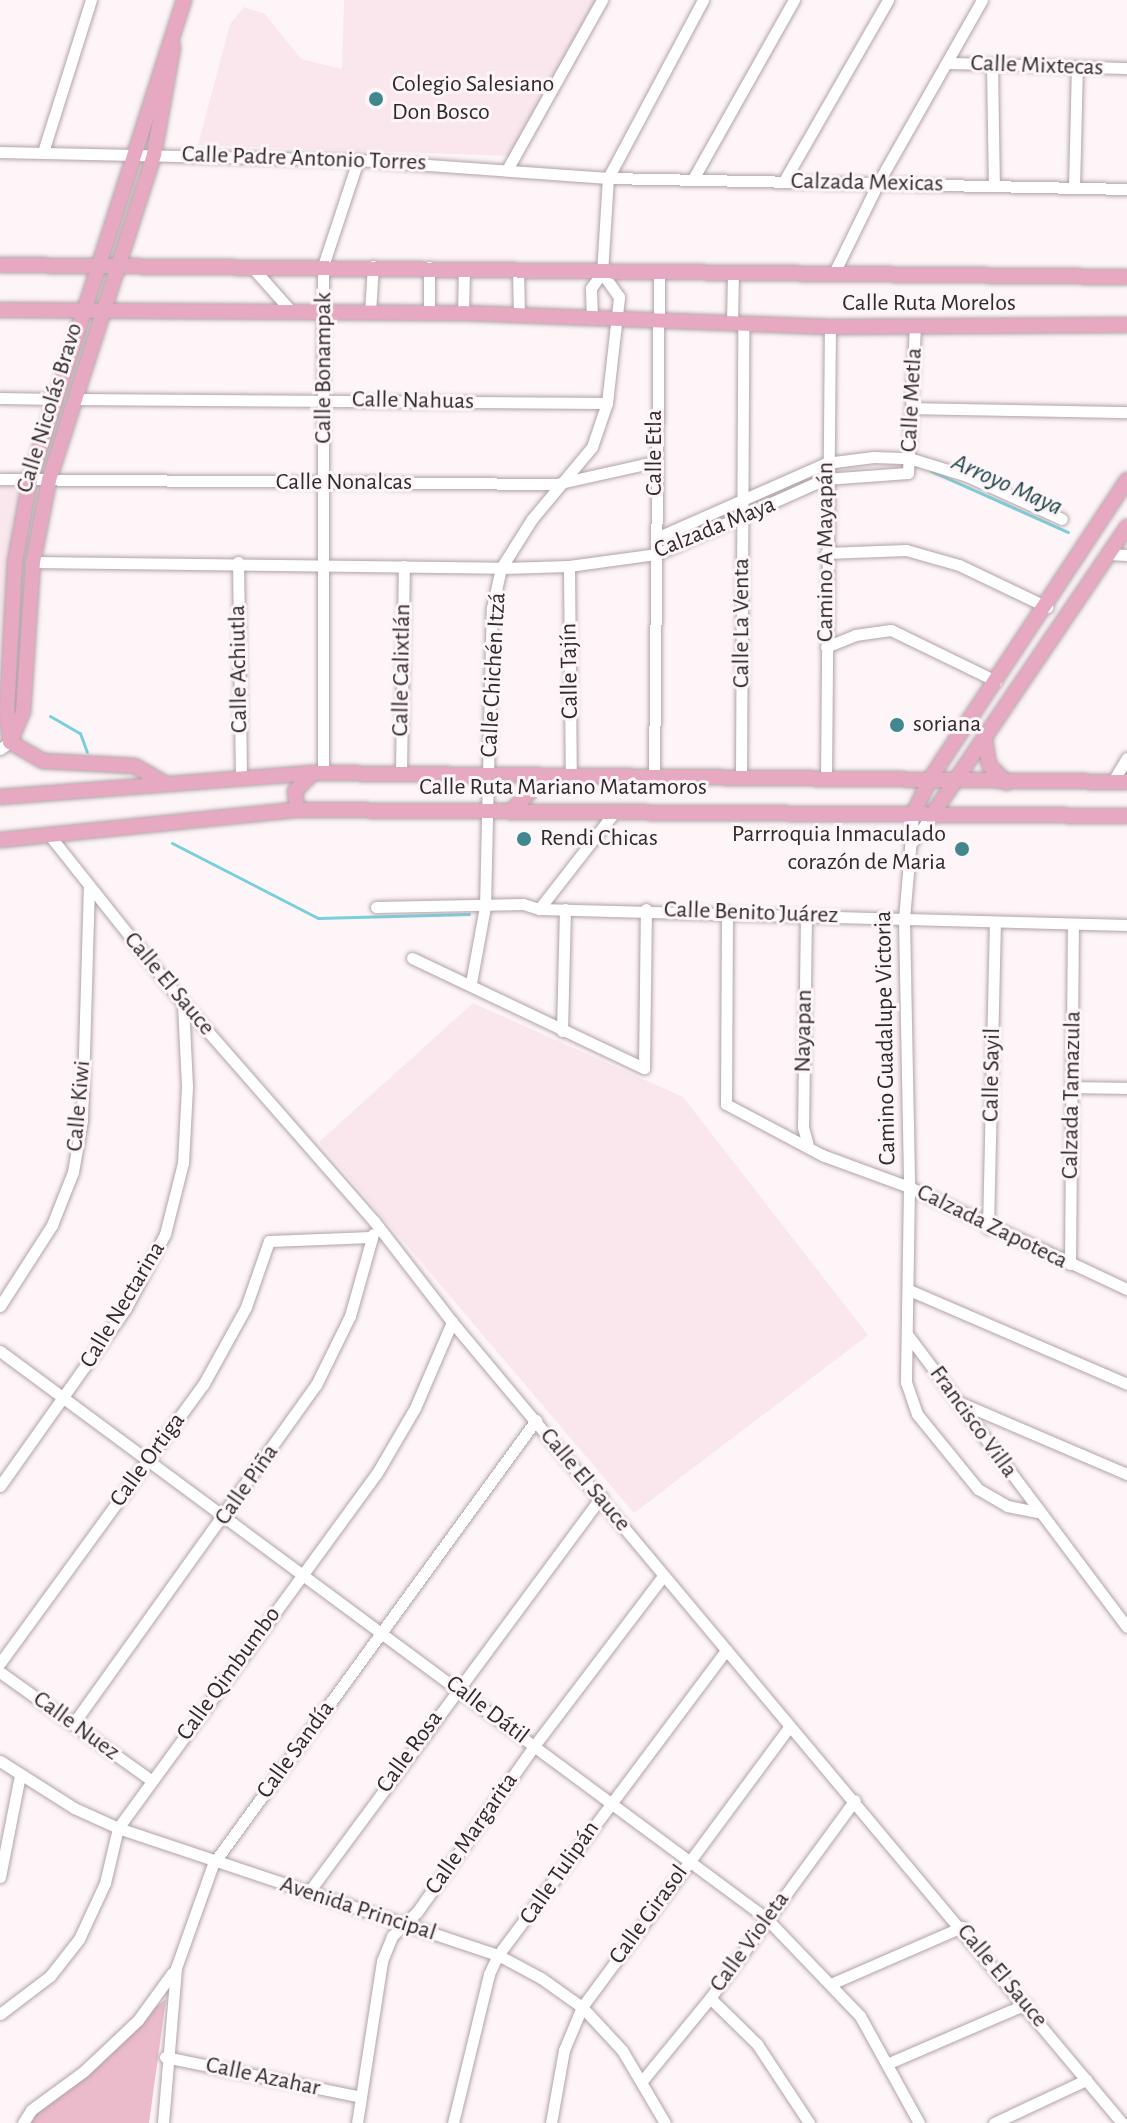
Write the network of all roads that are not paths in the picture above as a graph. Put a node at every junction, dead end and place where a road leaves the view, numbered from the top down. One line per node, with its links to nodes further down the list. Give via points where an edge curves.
1 (91, 0): 14 (street)
2 (184, 0): 8 (main road, Calle Nicolás Bravo)
3 (602, 0): 18 (street)
4 (703, 0): 19 (street, Calle Chichén Itzá)
5 (794, 0): 20 (street)
6 (888, 0): 21 (street)
7 (982, 0): 9 (street)
8 (174, 35): 15 (main road, Calle Nicolás Bravo); 16 (main road, Calle Nicolás Bravo)
9 (948, 63): 10 (street, Calle Mixtecas); 22 (street)
10 (992, 64): 11 (street, Calle Mixtecas); 23 (street)
11 (1077, 67): 12 (street, Calle Mixtecas); 24 (street)
12 (1127, 68)
13 (0, 152): 14 (street, Calle Padre Antonio Torres)
14 (43, 152): 15 (street, Calle Padre Antonio Torres)
15 (136, 153): 16 (street, Calle Padre Antonio Torres); 29 (main road, Calle Nicolás Bravo)
16 (154, 154): 17 (street, Calle Padre Antonio Torres); 27 (main road, Calle Nicolás Bravo)
17 (358, 160): 18 (street, Calle Padre Antonio Torres); 30 (street, Calle Bonampak)
18 (508, 168): 19 (street, Calle Padre Antonio Torres)
19 (608, 178): 20 (street, Calzada Mexicas); 36 (street, Calle Chichén Itzá)
20 (693, 179): 21 (street, Calzada Mexicas)
21 (784, 181): 22 (street, Calzada Mexicas)
22 (878, 183): 23 (street, Calzada Mexicas); 38 (street)
23 (994, 185): 24 (street, Calzada Mexicas)
24 (1074, 187): 25 (street, Calzada Mexicas)
25 (1127, 189)
26 (0, 265): 29 (main road, Calle Ruta Morelos)
27 (117, 265): 28 (main road, Calle Ruta Morelos); 29 (main road, Calle Ruta Morelos); 41 (main road, Calle Nicolás Bravo)
28 (251, 265): 30 (main road, Calle Ruta Morelos); 43 (street)
29 (101, 266): 40 (main road, Calle Nicolás Bravo)
30 (323, 266): 31 (main road, Calle Ruta Morelos); 44 (street, Calle Bonampak)
31 (373, 266): 32 (main road, Calle Ruta Morelos); 45 (street)
32 (429, 267): 33 (main road, Calle Ruta Morelos); 46 (street)
33 (464, 268): 34 (main road, Calle Ruta Morelos); 47 (street)
34 (518, 269): 36 (main road, Calle Ruta Morelos); 48 (street)
35 (659, 272): 36 (main road, Calle Ruta Morelos); 37 (main road, Calle Ruta Morelos); 51 (street, Calle Etla)
36 (602, 273): 49 (street, via 591,288); 50 (street, Calle Chichén Itzá, via 619,297)
37 (733, 273): 38 (main road, Calle Ruta Morelos); 52 (street, Calle La Venta)
38 (834, 273): 39 (main road, Calle Ruta Morelos)
39 (1127, 277)
40 (87, 308): 41 (main road, Calle Ruta Morelos); 42 (main road, Calle Ruta Morelos); 57 (main road, Calle Nicolás Bravo)
41 (104, 308): 43 (main road, Calle Ruta Morelos); 58 (main road, Calle Nicolás Bravo)
42 (0, 310)
43 (290, 310): 44 (main road, Calle Ruta Morelos)
44 (323, 311): 45 (main road, Calle Ruta Morelos); 59 (street, Calle Bonampak)
45 (370, 312): 46 (main road, Calle Ruta Morelos)
46 (429, 312): 47 (main road, Calle Ruta Morelos)
47 (463, 313): 48 (main road, Calle Ruta Morelos)
48 (519, 315): 49 (main road, Calle Ruta Morelos)
49 (592, 319): 50 (main road, Calle Ruta Morelos)
50 (614, 319): 51 (main road, Calle Ruta Morelos); 60 (street, Calle Chichén Itzá)
51 (657, 321): 52 (main road, Calle Ruta Morelos); 64 (street, Calle Etla)
52 (738, 324): 54 (main road, Calle Ruta Morelos); 74 (street, Calle La Venta)
53 (1127, 325): 55 (main road, Calle Ruta Morelos)
54 (830, 327): 55 (main road, Calle Ruta Morelos); 65 (street, Camino A Mayapán)
55 (915, 327): 61 (street, Calle Metla)
56 (0, 398): 57 (street)
57 (56, 399): 69 (main road, Calle Nicolás Bravo)
58 (74, 399): 59 (street, Calle Nahuas); 70 (main road, Calle Nicolás Bravo)
59 (325, 400): 60 (street, Calle Nahuas); 73 (street, Calle Bonampak)
60 (607, 403): 72 (street, Calle Chichén Itzá, via 592,447)
61 (911, 408): 62 (street); 63 (street, Calle Metla)
62 (1127, 412)
63 (909, 458): 65 (street, Calzada Maya); 66 (street, Calle Metla); 76 (street, Calzada Maya, via 967,476)
64 (654, 462): 72 (street, Calle Nonalcas); 78 (street, Calle Etla)
65 (826, 463): 68 (street, Camino A Mayapán); 74 (street, Calzada Maya)
66 (908, 473): 68 (street, Calzada Maya)
67 (0, 479): 69 (street, Calle Nonalcas)
68 (825, 479): 75 (street, Calzada Maya); 80 (street, Camino A Mayapán)
69 (30, 480): 70 (street, Calle Nonalcas); 94 (main road, Calle Nicolás Bravo, via 15,562)
70 (49, 480): 73 (street, Calle Nonalcas); 84 (main road, Calle Nicolás Bravo)
71 (1127, 480): 90 (main road, Camino Guadalupe Victoria)
72 (561, 482): 73 (street, Calle Nonalcas); 89 (street, Calle Chichén Itzá)
73 (324, 484): 86 (street, Calle Bonampak)
74 (743, 499): 75 (street, Calle La Venta); 78 (street, Calzada Maya)
75 (743, 517): 81 (street, Calzada Maya); 103 (street, Calle La Venta)
76 (1062, 519)
77 (1127, 527): 79 (main road, Camino Guadalupe Victoria)
78 (656, 538): 81 (street, Calle Etla)
79 (1123, 541): 82 (main road, Camino Guadalupe Victoria)
80 (826, 553): 90 (street, via 906,550 959,565); 91 (street, Camino A Mayapán)
81 (657, 554): 88 (street, Calzada Maya); 102 (street, Calle Etla)
82 (1109, 554): 83 (street); 93 (main road, Camino Guadalupe Victoria)
83 (1127, 555)
84 (33, 562): 85 (street, Calzada Maya); 94 (main road, Calle Nicolás Bravo, via 23,712)
85 (238, 562): 86 (street, Calzada Maya); 99 (street, Calle Achiutla)
86 (326, 566): 87 (street, Calzada Maya); 96 (street, Calle Bonampak)
87 (404, 566): 89 (street, Calzada Maya); 97 (street, Calle Calixtlán)
88 (569, 566): 89 (street, Calzada Maya); 101 (street, Calle Tajín)
89 (501, 568): 98 (street, Calle Chichén Itzá, via 492,608)
90 (1047, 607): 92 (main road, Camino Guadalupe Victoria)
91 (826, 647): 92 (street, via 855,635 891,630); 104 (street, Camino A Mayapán)
92 (996, 681): 105 (main road, Camino Guadalupe Victoria)
93 (985, 740): 106 (main road, Camino Guadalupe Victoria); 109 (main road, via 989,765)
94 (5, 745): 108 (main road, via 43,761 135,766)
95 (1127, 758): 107 (street)
96 (318, 773): 97 (main road, Calle Ruta Mariano Matamoros); 99 (main road, Calle Ruta Mariano Matamoros); 113 (main road, via 295,791)
97 (401, 773): 98 (main road, Calle Ruta Mariano Matamoros)
98 (489, 775): 100 (main road, Calle Ruta Mariano Matamoros); 111 (street, Calle Chichén Itzá)
99 (241, 776): 108 (main road, Calle Ruta Mariano Matamoros)
100 (532, 776): 101 (main road, Calle Ruta Mariano Matamoros); 112 (main road, via 529,793)
101 (571, 776): 102 (main road, Calle Ruta Mariano Matamoros)
102 (654, 777): 103 (main road, Calle Ruta Mariano Matamoros)
103 (741, 777): 104 (main road, Calle Ruta Mariano Matamoros)
104 (826, 778): 105 (main road, Calle Ruta Mariano Matamoros)
105 (930, 779): 106 (main road, Calle Ruta Mariano Matamoros); 115 (main road, Camino Guadalupe Victoria)
106 (959, 781): 109 (main road, Calle Ruta Mariano Matamoros); 116 (main road, Camino Guadalupe Victoria)
107 (1120, 781): 109 (main road, Calle Ruta Mariano Matamoros)
108 (164, 783): 110 (main road, Calle Ruta Mariano Matamoros)
109 (1007, 783)
110 (0, 797)
111 (488, 809): 112 (main road, Calle Ruta Mariano Matamoros); 113 (main road, Calle Ruta Mariano Matamoros); 123 (street, Calle Chichén Itzá)
112 (513, 809): 114 (main road, Calle Ruta Mariano Matamoros)
113 (297, 810): 118 (main road, Calle Ruta Mariano Matamoros)
114 (616, 810): 115 (main road, Calle Ruta Mariano Matamoros); 124 (street)
115 (913, 814): 116 (main road, Calle Ruta Mariano Matamoros); 120 (street, Camino Guadalupe Victoria)
116 (932, 815): 117 (main road, Calle Ruta Mariano Matamoros); 120 (street, Camino Guadalupe Victoria)
117 (1127, 816)
118 (50, 836): 119 (main road, Calle Ruta Mariano Matamoros); 121 (street, Calle El Sauce)
119 (0, 840)
120 (913, 841): 129 (street, Camino Guadalupe Victoria)
121 (89, 886): 135 (street, Calle El Sauce); 147 (street, Calle Kiwi, via 82,1120 73,1172 52,1225)
122 (376, 907): 123 (street, Calle Benito Juárez)
123 (485, 907): 124 (street, Calle Benito Juárez, via 523,904); 134 (street, Calle Chichén Itzá)
124 (539, 909): 125 (street, Calle Benito Juárez)
125 (565, 909): 126 (street, Calle Benito Juárez); 136 (street)
126 (646, 909): 127 (street, Calle Benito Juárez); 136 (street, via 644,1068)
127 (727, 912): 128 (street, Calle Benito Juárez); 139 (street, Calzada Zapoteca, via 726,1104)
128 (806, 915): 129 (street, Calle Benito Juárez); 139 (street, Nayapan, via 803,1127)
129 (904, 919): 130 (street, Calle Benito Juárez); 140 (street, Camino Guadalupe Victoria)
130 (995, 922): 132 (street, Calle Benito Juárez); 142 (street, Calle Sayil)
131 (1127, 925): 132 (street, Calle Benito Juárez)
132 (1073, 926): 137 (street, Calzada Tamazula)
133 (412, 958): 134 (street)
134 (471, 983): 136 (street)
135 (183, 1003): 141 (street, Calle El Sauce); 152 (street, Calle Nectarina, via 183,1163 165,1234 126,1308)
136 (562, 1031)
137 (1072, 1087): 138 (street); 144 (street, Calzada Tamazula)
138 (1127, 1088)
139 (808, 1146): 140 (street, Calzada Zapoteca)
140 (909, 1187): 142 (street, Calzada Zapoteca); 146 (street)
141 (374, 1221): 143 (street, Calle Piña); 148 (street, Calle El Sauce)
142 (988, 1228): 144 (street, Calzada Zapoteca)
143 (372, 1237): 155 (street, Calle Ortiga, via 269,1241 246,1307 225,1346); 160 (street, Calle Piña, via 350,1316 316,1385)
144 (1070, 1264): 145 (street, Calzada Zapoteca)
145 (1127, 1289)
146 (909, 1290): 149 (street); 151 (street)
147 (0, 1306)
148 (452, 1322): 154 (street, Calle El Sauce); 161 (street, Calle Qimbumbo, via 415,1408 377,1473)
149 (907, 1334): 153 (street, Francisco Villa); 159 (street, via 906,1382 917,1414 978,1489 1007,1506)
150 (0, 1351): 152 (street, Calle Dátil)
151 (1127, 1384)
152 (67, 1397): 155 (street, Calle Dátil); 157 (street, Calle Nectarina)
153 (960, 1402): 156 (street); 159 (street, Francisco Villa)
154 (536, 1420): 158 (street, Calle El Sauce); 164 (street, Calle Sandía)
155 (149, 1459): 160 (street, Calle Dátil); 166 (street, Calle Ortiga)
156 (1127, 1474)
157 (0, 1486)
158 (601, 1497): 162 (street, Calle El Sauce); 168 (street, Calle Rosa)
159 (1039, 1512): 163 (street, Francisco Villa)
160 (226, 1516): 161 (street, Calle Dátil); 169 (street, Calle Piña)
161 (303, 1572): 164 (street, Calle Dátil); 174 (street, Calle Qimbumbo)
162 (663, 1576): 165 (street, Calle El Sauce); 171 (street, Calle Margarita)
163 (1127, 1627)
164 (382, 1631): 168 (street, Calle Dátil); 179 (street, Calle Sandía)
165 (726, 1650): 170 (street, Calle El Sauce); 176 (street, Calle Tulipán)
166 (0, 1663)
167 (0, 1672): 169 (street, Calle Nuez)
168 (457, 1687): 171 (street, Calle Dátil); 181 (street, Calle Rosa)
169 (73, 1724): 174 (street, Calle Nuez)
170 (789, 1727): 175 (street, Calle El Sauce); 178 (street, Calle Girasol)
171 (534, 1746): 176 (street, Calle Dátil); 183 (street, Calle Margarita)
172 (0, 1761): 173 (street, Avenida Principal)
173 (20, 1775): 177 (street, Avenida Principal); 180 (street)
174 (152, 1781): 177 (street, Calle Qimbumbo)
175 (855, 1800): 182 (street, Calle Violeta); 184 (street, Calle El Sauce)
176 (610, 1802): 178 (street, Calle Dátil); 185 (street, Calle Tulipán)
177 (118, 1828): 179 (street, Avenida Principal); 191 (street, Calle Qimbumbo, via 105,1883 79,1939 50,1976)
178 (690, 1861): 182 (street, Calle Dátil); 190 (street, Calle Girasol)
179 (213, 1864): 181 (street, Avenida Principal); 186 (street, Calle Sandía)
180 (0, 1877)
181 (308, 1893): 183 (street, Avenida Principal)
182 (766, 1918): 187 (street, Calle Dátil); 188 (street, Calle Violeta)
183 (405, 1924): 185 (street, Avenida Principal); 196 (street, Calle Margarita, via 392,1936 382,1961)
184 (962, 1927): 187 (street); 189 (street, Calle El Sauce)
185 (498, 1955): 190 (street, Avenida Principal); 200 (street, Calle Tulipán)
186 (176, 1968): 192 (street, Calle Sandía); 197 (street, via 138,2020 84,2071 31,2110)
187 (833, 1983): 193 (street, Calle Dátil)
188 (710, 1998): 195 (street, Calle Violeta); 203 (street, via 757,2044)
189 (1026, 2004): 193 (street); 194 (street, Calle El Sauce)
190 (582, 2007): 195 (street, Avenida Principal); 201 (street, Calle Girasol, via 564,2050)
191 (0, 2014)
192 (165, 2057): 196 (street, Calle Azahar); 198 (street, Calle Sandía)
193 (889, 2063): 204 (street, Calle Dátil)
194 (1086, 2080): 205 (street); 206 (street, Calle El Sauce)
195 (642, 2081): 202 (street, Avenida Principal)
196 (361, 2097): 199 (street, Calle Margarita)
197 (23, 2123)
198 (163, 2123)
199 (357, 2123)
200 (453, 2123)
201 (551, 2123)
202 (665, 2123)
203 (809, 2123)
204 (919, 2123)
205 (994, 2123)
206 (1122, 2123)

